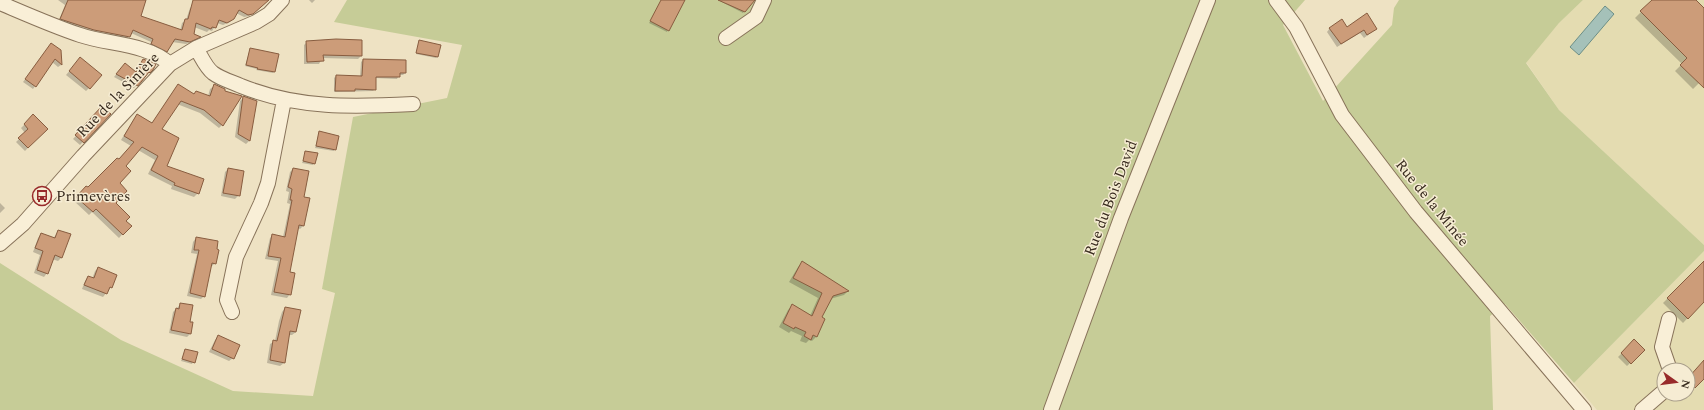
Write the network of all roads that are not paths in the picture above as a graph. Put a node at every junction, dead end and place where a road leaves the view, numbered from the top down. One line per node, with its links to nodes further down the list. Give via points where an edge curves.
1 (282, 0): 7 (street, Rue de la Sinière, via 270,14 256,22)
2 (764, 0): 6 (street, via 756,17)
3 (1208, 0): 16 (street, Rue du Bois David, via 1121,218)
4 (1276, 0): 17 (street, Rue de la Minée, via 1296,27 1342,115 1434,234)
5 (0, 3): 8 (street, via 79,35 139,48 163,58)
6 (726, 38)
7 (196, 48): 8 (street, Rue de la Sinière); 9 (street, via 213,73 260,94)
8 (170, 64): 11 (street, Rue de la Sinière, via 23,224)
9 (284, 100): 10 (street, via 356,107); 12 (street, via 268,183 236,257 227,300)
10 (413, 104)
11 (0, 244)
12 (232, 312)
13 (1668, 319): 14 (street, via 1662,348)
14 (1667, 362)
15 (1656, 398): 18 (street)
16 (1051, 410)
17 (1584, 410)
18 (1642, 410)

